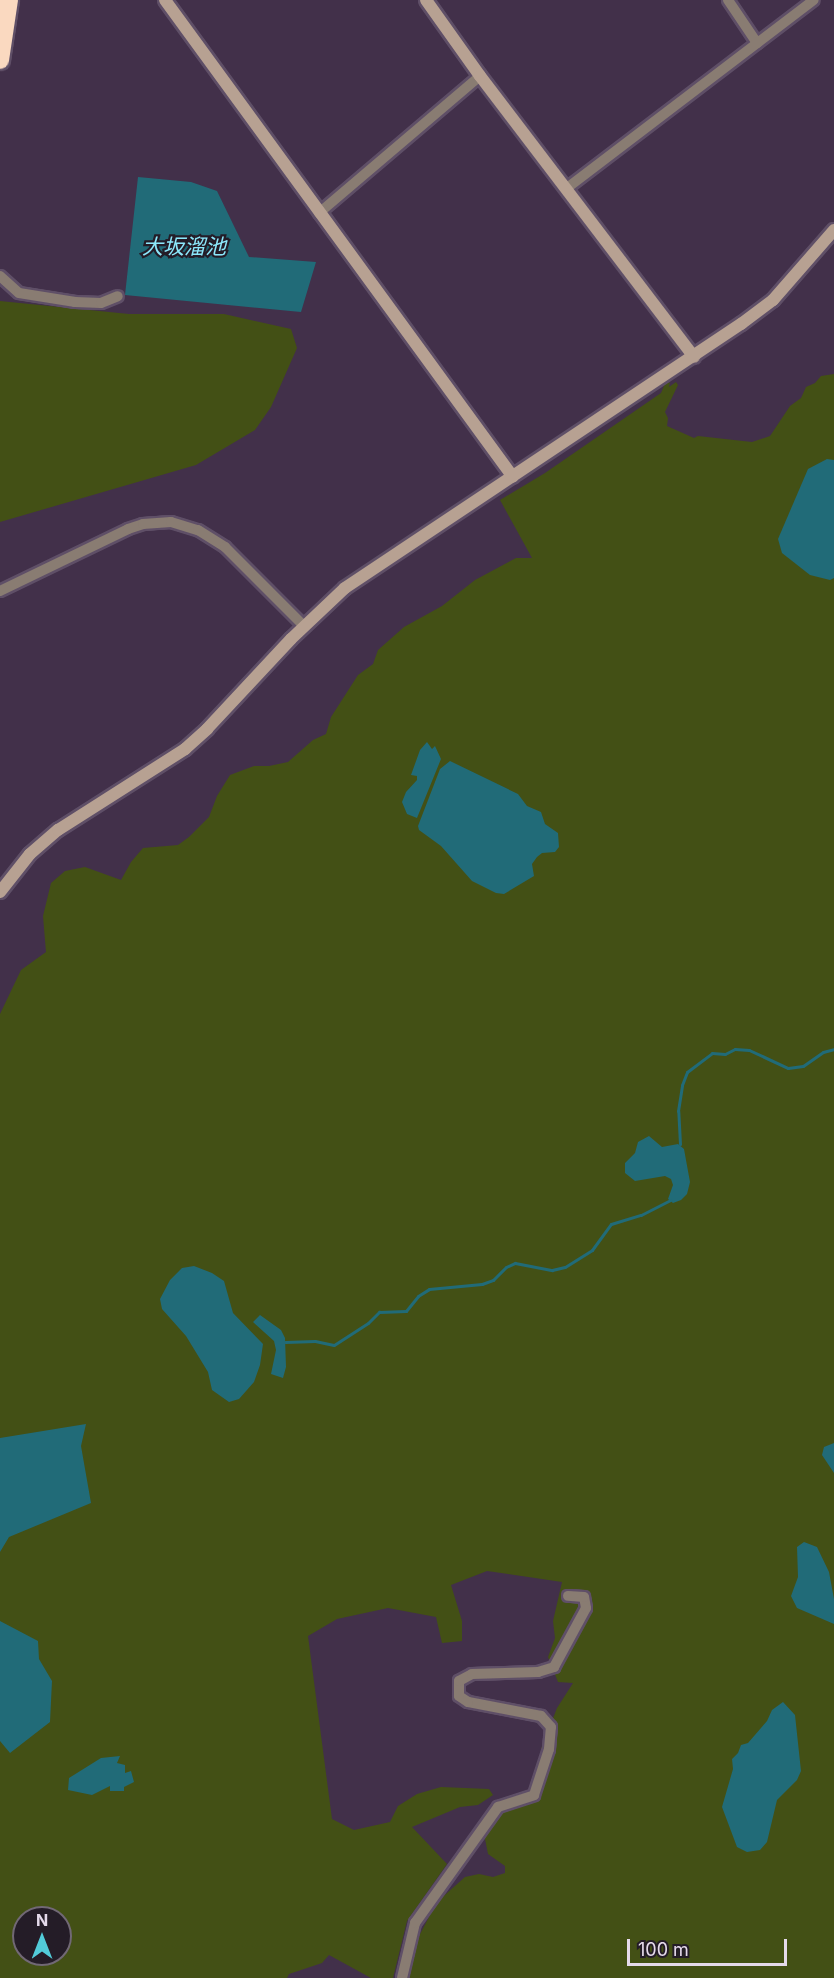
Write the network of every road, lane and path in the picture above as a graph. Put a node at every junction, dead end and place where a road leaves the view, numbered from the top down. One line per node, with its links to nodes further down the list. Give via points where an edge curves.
1 (9, 0): 7 (highway)
2 (165, 0): 10 (street)
3 (426, 0): 8 (street)
4 (728, 0): 6 (street)
5 (814, 0): 6 (street)
6 (757, 43): 9 (street)
7 (0, 60)
8 (480, 76): 9 (street); 10 (street)
9 (567, 188): 14 (street)
10 (319, 213): 15 (street)
11 (834, 230): 14 (street, via 773,300)
12 (0, 276): 13 (street, via 19,293 101,303)
13 (118, 296)
14 (694, 357): 15 (street)
15 (513, 477): 17 (street, via 345,588)
16 (0, 591): 17 (street, via 128,529 171,522 198,530 225,547)
17 (304, 626): 18 (street, via 185,749 58,830 30,854)
18 (0, 892)
19 (568, 1596): 20 (street, via 584,1598 586,1608 554,1667 538,1672 472,1674 459,1681 459,1696 468,1702 541,1716 551,1727 549,1749 534,1795 498,1807 415,1923)
20 (402, 1978)

